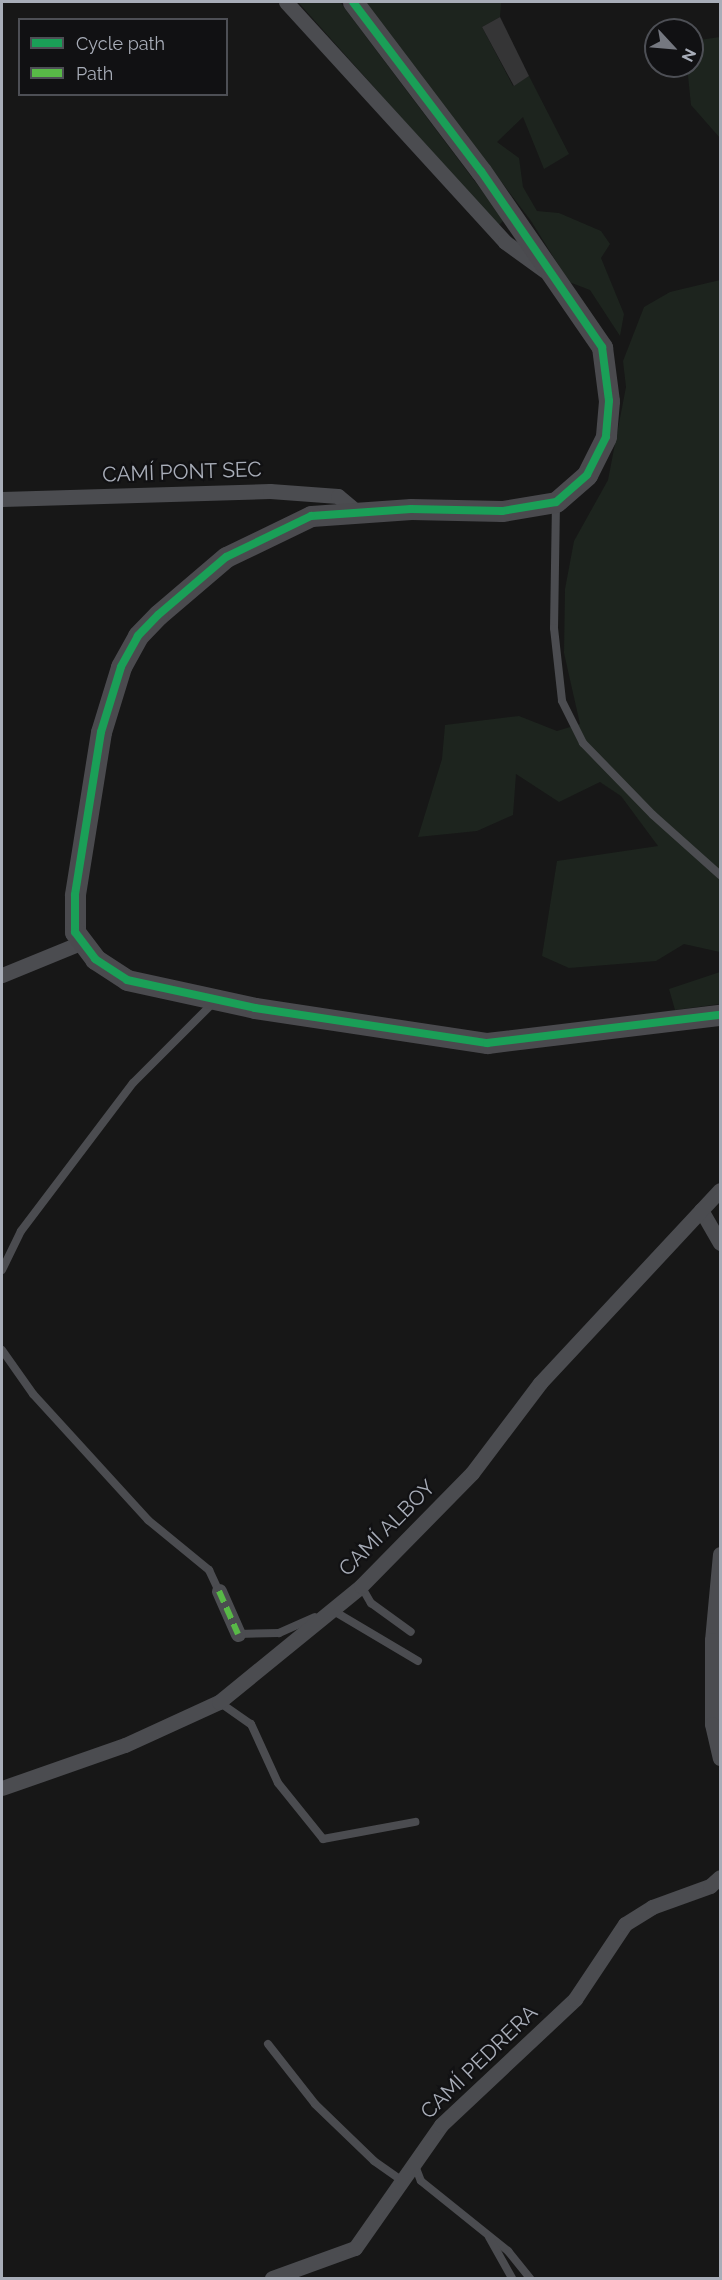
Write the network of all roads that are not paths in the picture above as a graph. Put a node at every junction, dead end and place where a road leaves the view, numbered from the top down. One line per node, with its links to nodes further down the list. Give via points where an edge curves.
1 (286, 2): 3 (street, via 505,242)
2 (353, 2): 3 (main road)
3 (553, 276): 5 (main road, via 602,347 609,401 606,437 587,475)
4 (2, 499): 6 (street, CAMÍ PONT SEC, via 270,491 339,496)
5 (556, 502): 6 (main road, via 502,511); 7 (lane, via 554,628 562,702 583,743 652,815)
6 (357, 513): 8 (main road, via 311,516 226,557 138,636 121,667 101,732 75,895 75,932)
7 (720, 875)
8 (83, 942): 9 (street); 10 (main road, via 95,959 127,980)
9 (2, 975)
10 (216, 1000): 11 (main road, via 487,1043); 15 (lane, via 133,1083 21,1231)
11 (720, 1015)
12 (720, 1190): 13 (street, CAMÍ ALBOY)
13 (701, 1210): 14 (street); 18 (street, CAMÍ ALBOY, via 540,1383 472,1473)
14 (720, 1243)
15 (2, 1270)
16 (2, 1350): 19 (lane, via 33,1394 148,1520 209,1570)
17 (720, 1554): 25 (street, via 712,1640 712,1724)
18 (362, 1586): 20 (street, CAMÍ ALBOY); 21 (lane, via 371,1603)
19 (219, 1591): 22 (street)
20 (332, 1610): 22 (lane, via 279,1633); 23 (lane); 24 (street, CAMÍ ALBOY)
21 (411, 1632)
22 (238, 1634)
23 (418, 1661)
24 (219, 1702): 26 (street, CAMÍ ALBOY, via 125,1745); 27 (lane, via 251,1724 278,1783 323,1839)
25 (720, 1758)
26 (2, 1788)
27 (415, 1822)
28 (720, 1877): 30 (street, CAMÍ PEDRERA, via 710,1887 652,1907 625,1924 575,1999 441,2125)
29 (268, 2044): 31 (lane, via 315,2104 374,2161)
30 (414, 2163): 31 (street, CAMÍ PEDRERA); 32 (lane, via 421,2181)
31 (402, 2180): 33 (street, CAMÍ PEDRERA, via 355,2248)
32 (488, 2235): 34 (lane); 35 (lane)
33 (272, 2278)
34 (512, 2278)
35 (530, 2278)

